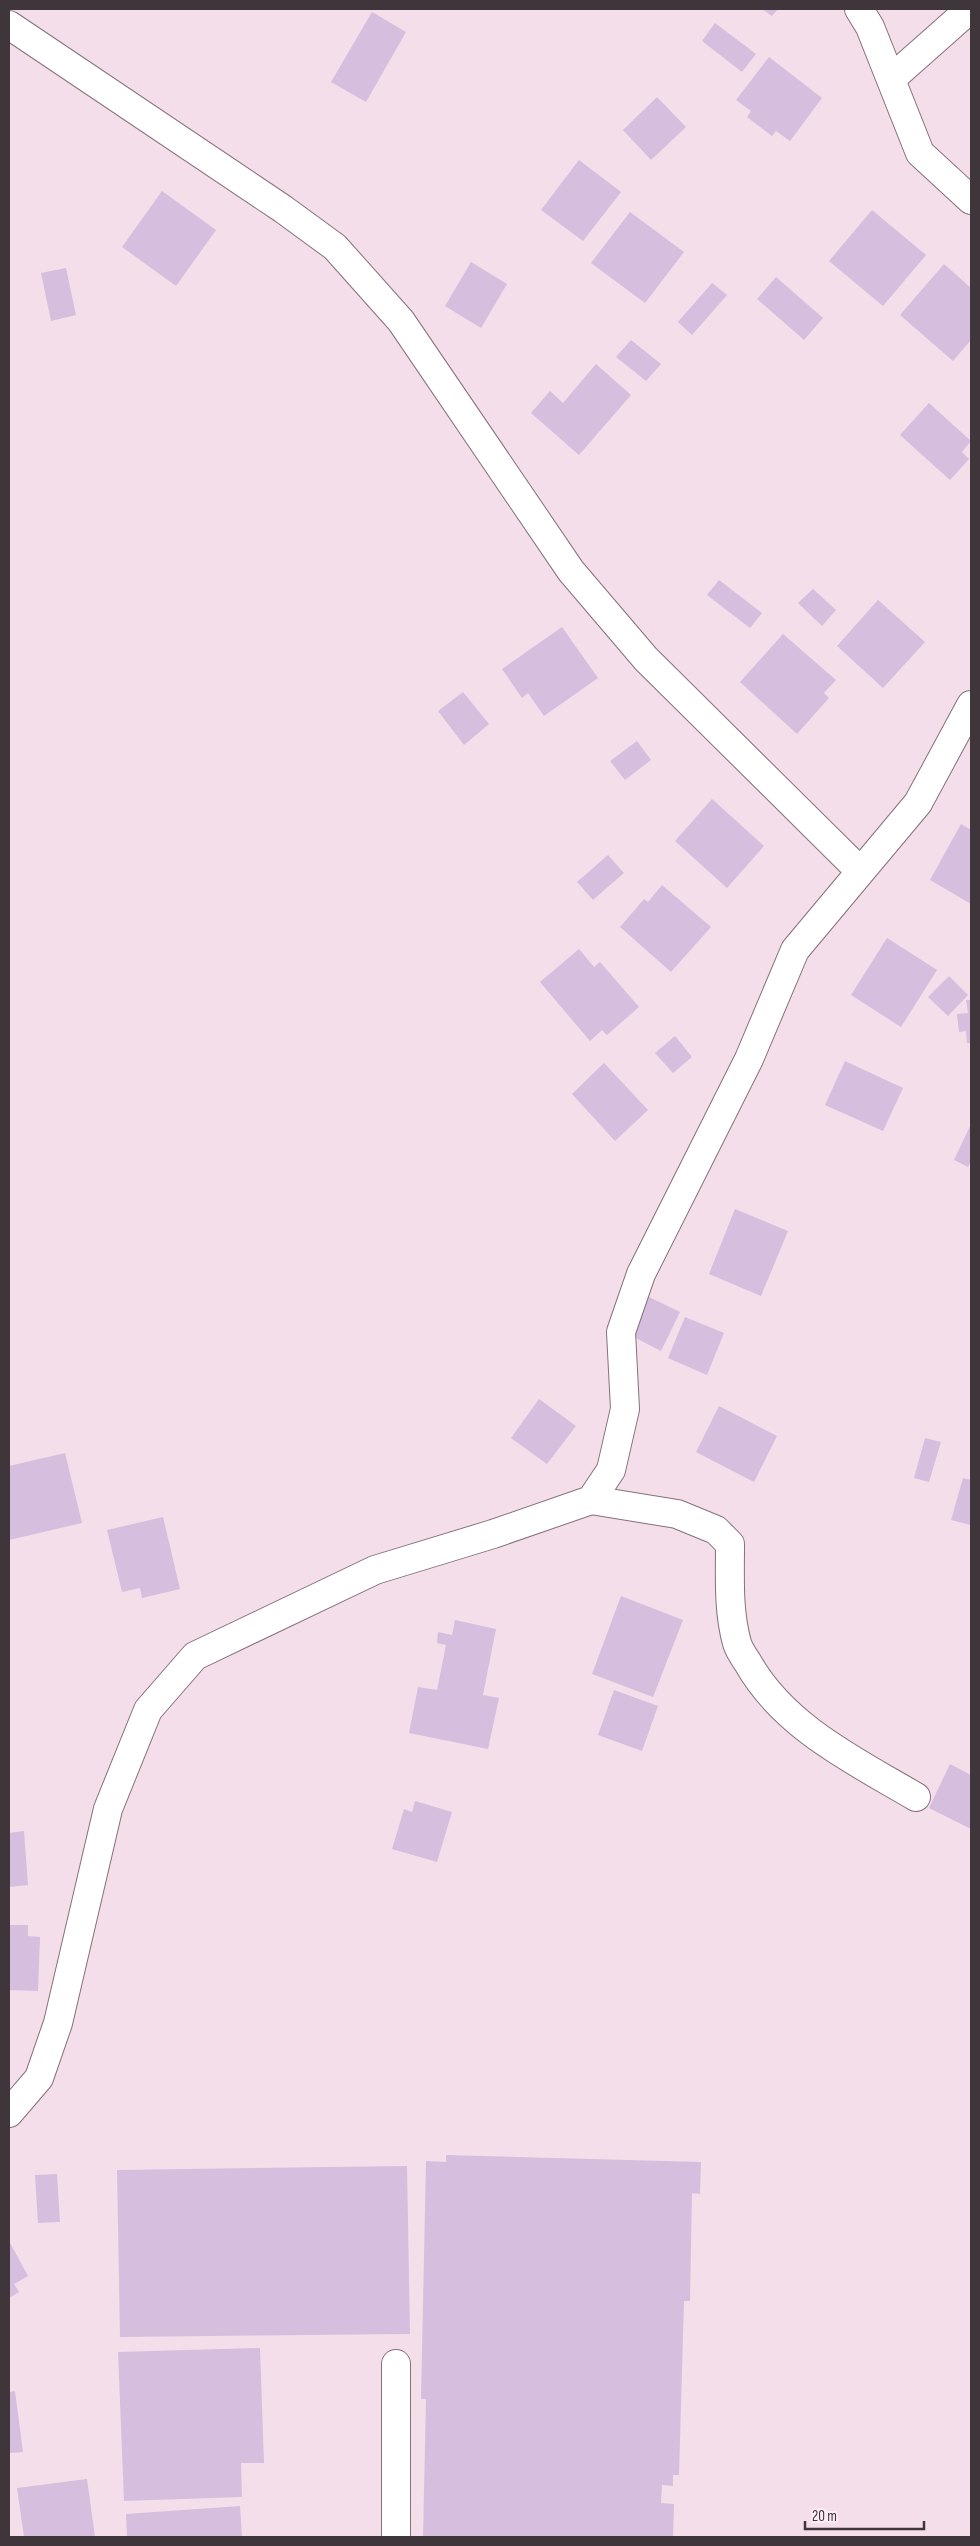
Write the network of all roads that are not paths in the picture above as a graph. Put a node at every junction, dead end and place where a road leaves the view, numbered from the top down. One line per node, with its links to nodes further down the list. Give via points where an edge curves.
1 (859, 9): 4 (street, via 870,27)
2 (970, 9): 4 (street)
3 (9, 25): 7 (street, via 335,247 401,322 571,571 646,659)
4 (890, 79): 5 (street, via 920,153)
5 (971, 200)
6 (971, 705): 7 (street, via 918,803)
7 (860, 871): 8 (street, via 795,950 748,1059 641,1274 621,1332 625,1409 611,1470)
8 (591, 1500): 9 (street, via 677,1514 716,1530 730,1544 730,1598 737,1644 759,1683 786,1713 832,1747); 10 (street, via 375,1570 195,1656 148,1710 108,1808 58,2023 39,2078)
9 (916, 1798)
10 (9, 2112)
11 (396, 2364): 12 (street)
12 (396, 2537)

